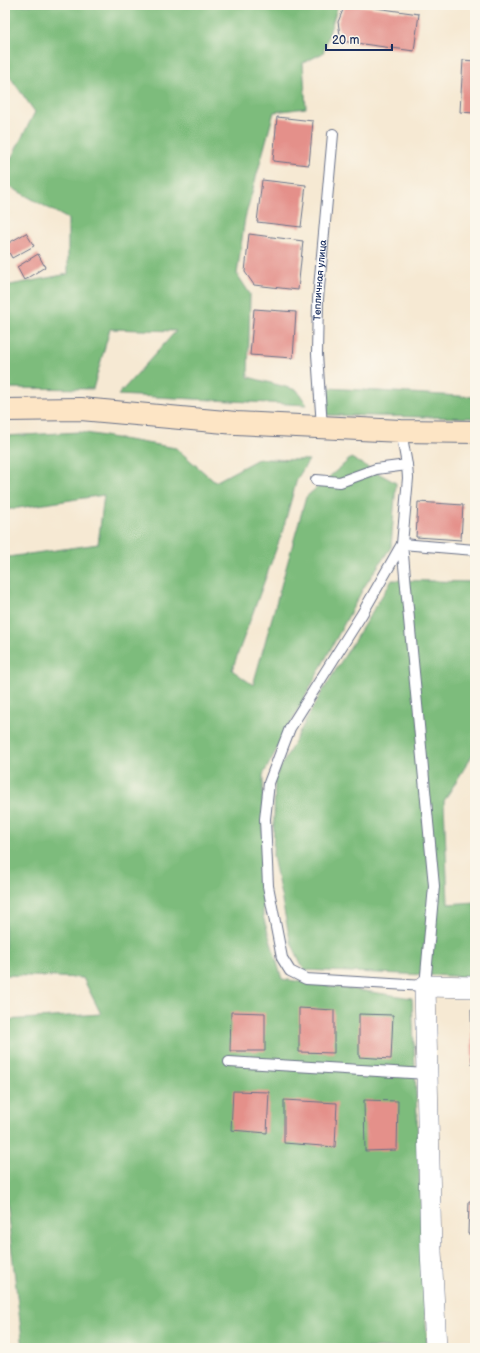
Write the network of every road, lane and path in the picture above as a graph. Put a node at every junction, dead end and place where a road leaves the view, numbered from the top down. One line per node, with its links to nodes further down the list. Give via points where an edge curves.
1 (333, 134): 3 (lane, Тепличная улица, via 318,299 317,354)
2 (5, 410): 3 (street, via 81,409)
3 (322, 428): 4 (street)
4 (400, 431): 5 (street); 6 (lane)
5 (475, 432)
6 (407, 465): 7 (lane, via 376,469 340,482); 8 (lane)
7 (316, 480)
8 (402, 544): 9 (lane); 10 (lane, via 434,886); 10 (lane, via 362,614 290,728 269,783 265,819 268,886 282,958 290,970 306,979)
9 (475, 550)
10 (425, 986): 11 (street); 13 (street)
11 (475, 987)
12 (229, 1062): 13 (lane)
13 (427, 1074): 14 (street)
14 (436, 1348)

